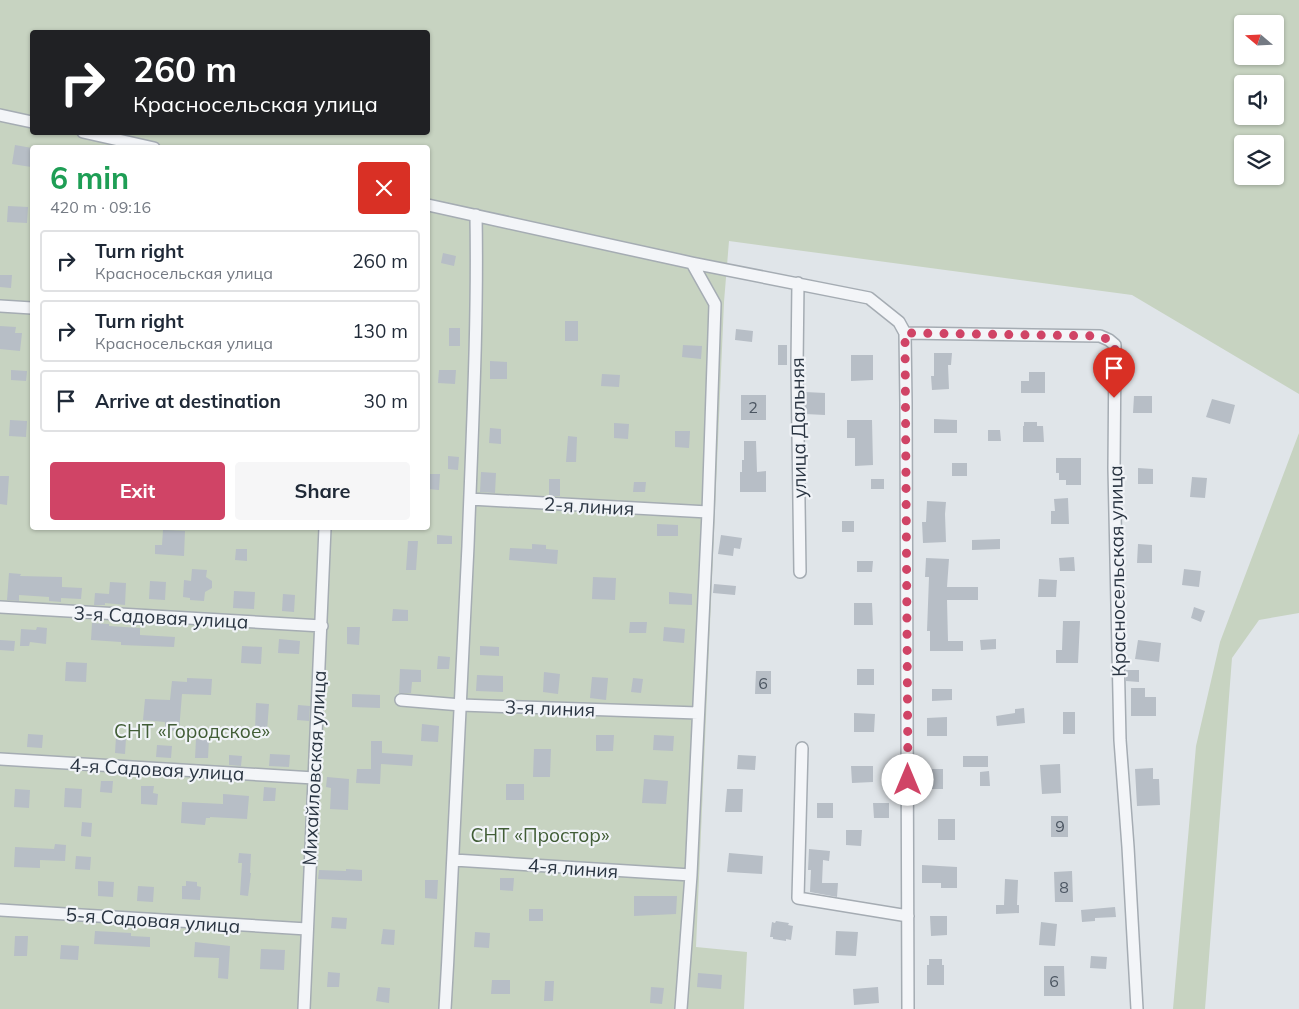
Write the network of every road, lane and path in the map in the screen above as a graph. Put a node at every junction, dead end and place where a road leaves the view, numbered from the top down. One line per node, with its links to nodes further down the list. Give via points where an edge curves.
1 (0, 115): 2 (street)
2 (30, 122)
3 (96, 135): 4 (street)
4 (140, 145)
5 (430, 205): 6 (street)
6 (476, 215): 7 (street); 12 (street)
7 (692, 263): 8 (street); 13 (street, via 715,304)
8 (798, 283): 11 (street, via 869,298 899,322); 15 (street, улица Дальняя, via 796,366)
9 (0, 306): 10 (street)
10 (30, 308)
11 (905, 333): 27 (street); 33 (street, Красносельская улица, via 1100,336 1115,345 1114,468 1120,740)
12 (470, 499): 13 (street, 2-я линия); 19 (street)
13 (708, 512): 20 (street)
14 (326, 530): 17 (street, Михайловская улица)
15 (800, 572)
16 (0, 607): 17 (street, 3-я Садовая улица)
17 (322, 626): 23 (street, Михайловская улица)
18 (402, 700): 19 (street, 3-я линия)
19 (461, 705): 20 (street, 3-я линия); 24 (street)
20 (698, 713): 25 (street)
21 (802, 748): 27 (street, via 798,898)
22 (0, 759): 23 (street, 4-я Садовая улица)
23 (314, 778): 28 (street, Михайловская улица)
24 (454, 860): 25 (street, 4-я линия); 30 (street)
25 (692, 875): 31 (street)
26 (0, 910): 28 (street, 5-я Садовая улица)
27 (908, 916): 32 (street)
28 (307, 929): 29 (street, Михайловская улица)
29 (304, 1009)
30 (445, 1009)
31 (681, 1009)
32 (908, 1009)
33 (1137, 1009)

